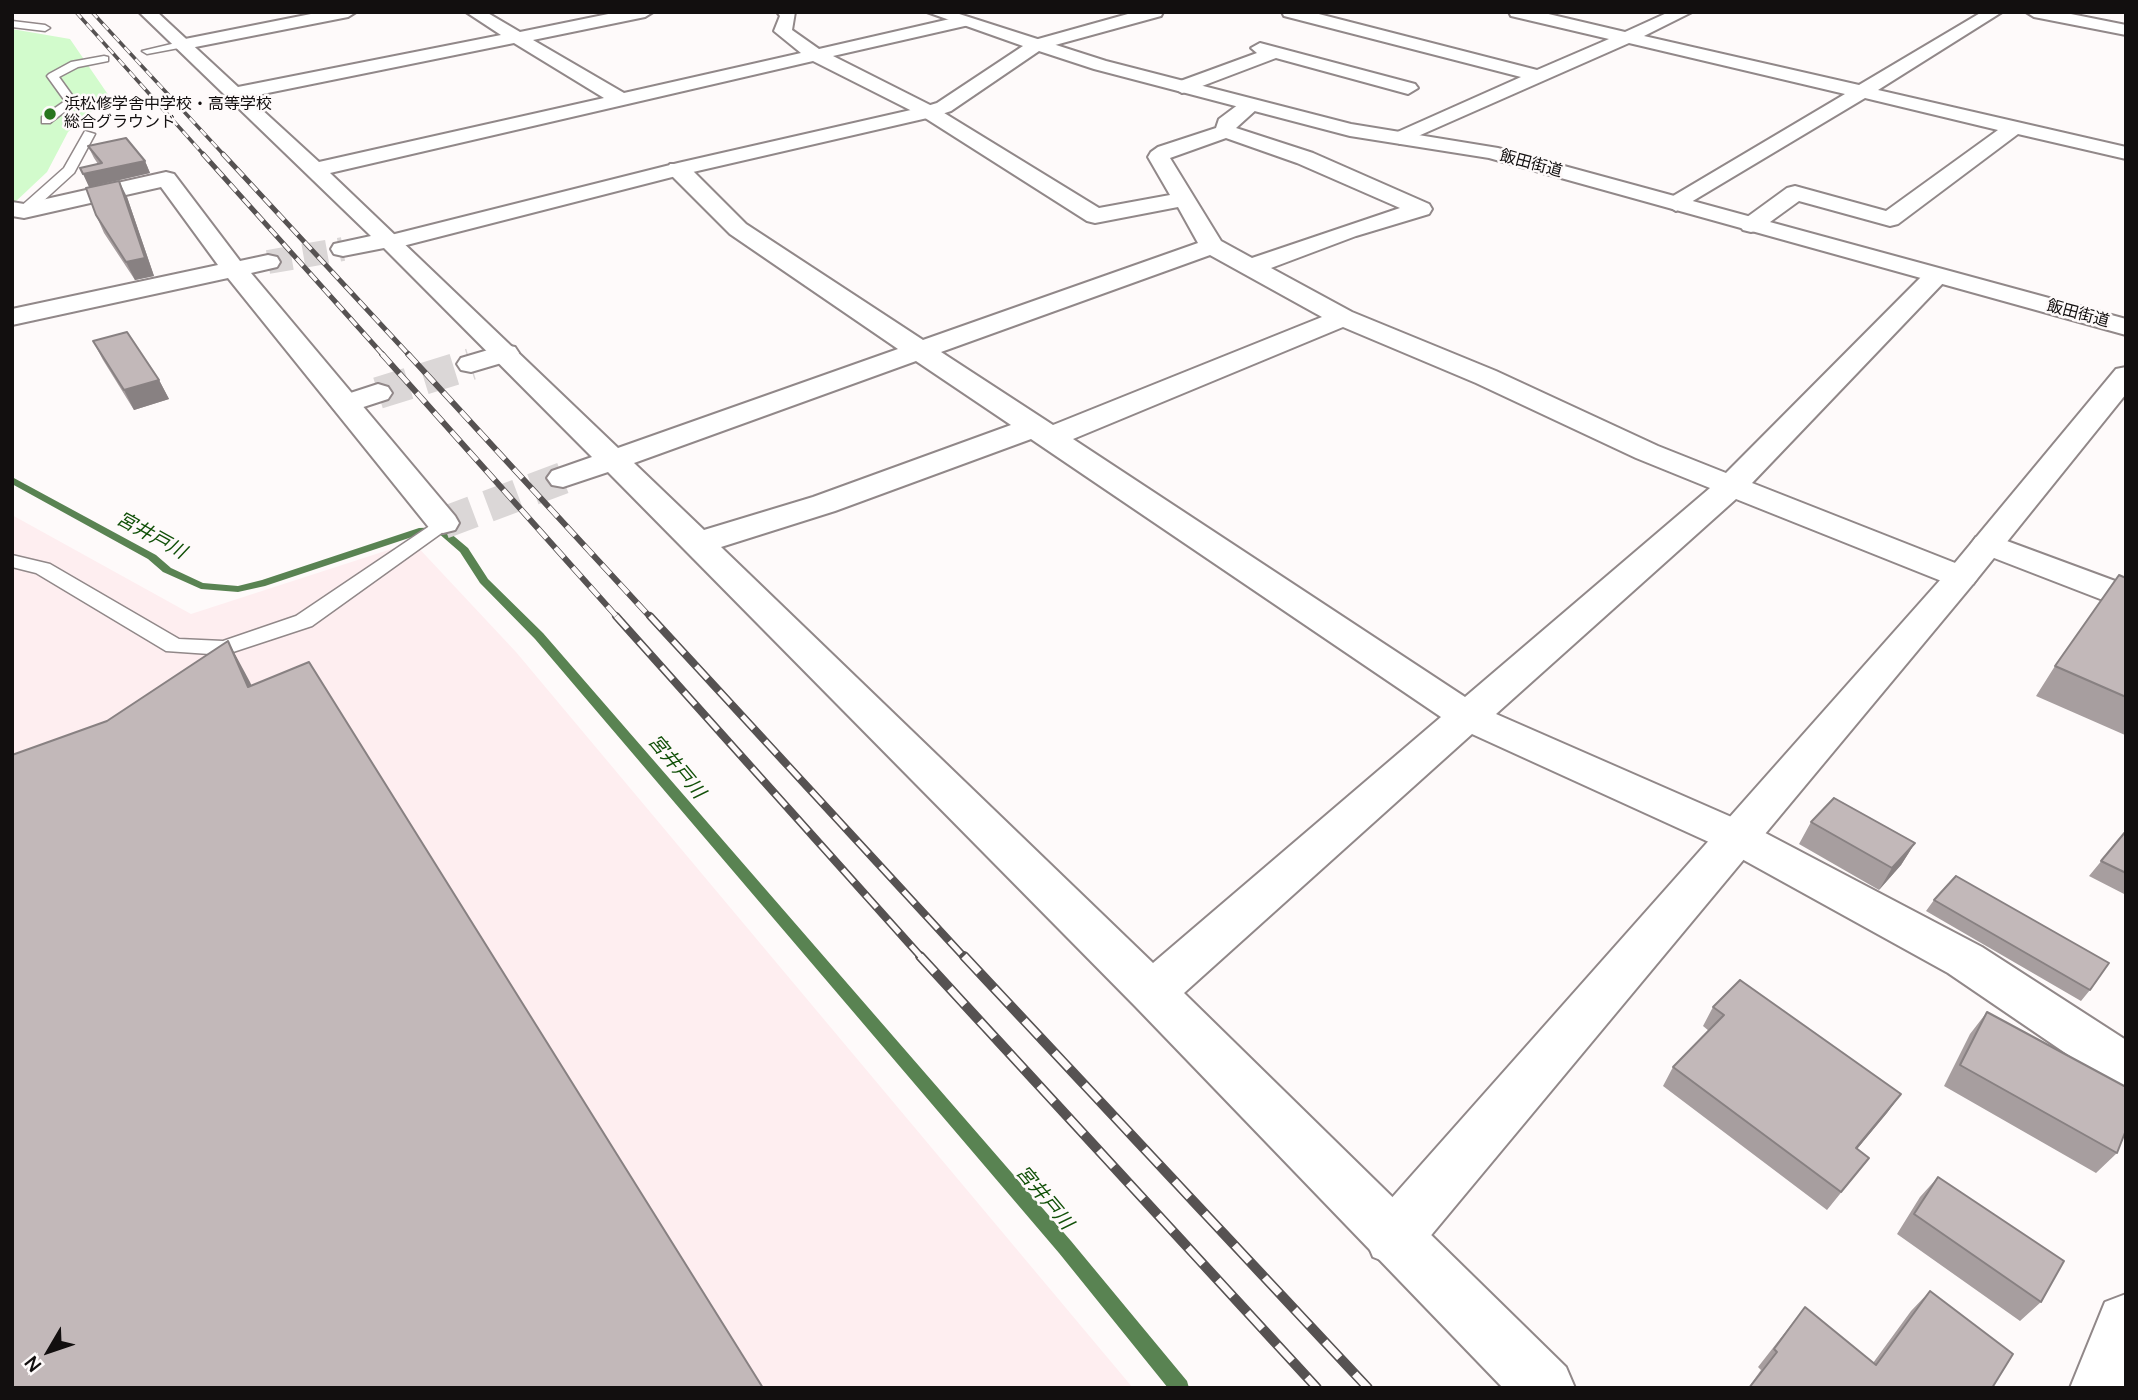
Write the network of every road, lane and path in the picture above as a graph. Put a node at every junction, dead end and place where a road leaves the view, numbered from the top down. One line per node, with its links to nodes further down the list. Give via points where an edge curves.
1 (147, 12): 20 (street)
2 (348, 12): 20 (street)
3 (474, 12): 18 (street)
4 (645, 12): 18 (street)
5 (785, 12): 24 (street, via 789,15 783,31)
6 (935, 12): 13 (street, 飯田街道)
7 (1155, 12): 21 (street)
8 (1290, 12): 15 (street)
9 (1517, 12): 19 (street)
10 (1684, 12): 19 (street)
11 (1994, 12): 29 (street)
12 (2034, 12): 17 (street)
13 (963, 21): 21 (street, 飯田街道); 24 (street)
14 (12, 24): 16 (lane)
15 (1340, 25): 23 (street); 26 (street)
16 (45, 28)
17 (2126, 30)
18 (517, 37): 30 (street); 31 (street)
19 (1626, 37): 26 (street); 29 (street)
20 (180, 45): 22 (lane); 30 (street)
21 (1037, 45): 27 (street, 飯田街道); 33 (street, via 944,107)
22 (147, 51)
23 (1268, 51): 27 (street); 28 (street)
24 (816, 55): 31 (street); 33 (street)
25 (104, 59): 34 (lane, via 75,64 53,76 71,102)
26 (1538, 76): 38 (street)
27 (1182, 87): 32 (street, 飯田街道)
28 (1408, 88)
29 (1860, 92): 35 (street); 43 (street)
30 (233, 94): 41 (street)
31 (622, 100): 41 (street)
32 (1250, 105): 36 (street, via 1226,123); 38 (street, 飯田街道, via 1350,131)
33 (929, 112): 40 (street); 42 (street, via 1094,216)
34 (46, 120)
35 (2015, 127): 39 (street); 45 (street, via 1890,219 1795,193)
36 (1226, 131): 42 (street, via 1159,157); 51 (street, via 1305,158 1421,209)
37 (89, 134): 44 (lane, via 69,170)
38 (1400, 138): 43 (street, 飯田街道, via 1490,152)
39 (2126, 153)
40 (678, 169): 46 (street); 56 (street, via 738,229)
41 (314, 170): 46 (street)
42 (1186, 199): 47 (street)
43 (1676, 204): 45 (street, 飯田街道)
44 (16, 215): 50 (street, via 166,179)
45 (1751, 225): 52 (street, 飯田街道)
46 (390, 241): 48 (street); 57 (street)
47 (1212, 246): 51 (street); 56 (street)
48 (343, 250)
49 (268, 262): 50 (street)
50 (233, 268): 53 (street); 61 (street)
51 (1250, 268): 54 (street)
52 (1936, 276): 55 (street, 飯田街道); 65 (street)
53 (12, 317)
54 (1343, 318): 62 (street); 65 (street)
55 (2126, 327)
56 (920, 350): 62 (street); 63 (street)
57 (505, 353): 58 (street); 63 (street)
58 (471, 364)
59 (2126, 375): 68 (street)
60 (378, 393): 61 (street)
61 (345, 404): 66 (street)
62 (1040, 433): 67 (street); 72 (street)
63 (614, 460): 64 (street); 67 (street)
64 (564, 478)
65 (1731, 486): 70 (street); 72 (street)
66 (443, 523): 69 (lane, via 304,621 224,648 174,646 43,568)
67 (698, 543): 74 (street)
68 (1987, 544): 70 (street); 71 (street)
69 (12, 561)
70 (1961, 577): 73 (street)
71 (2126, 598)
72 (1466, 716): 73 (street); 74 (street)
73 (1737, 837): 75 (street, via 1965,960); 76 (street)
74 (1152, 992): 76 (street)
75 (2126, 1067)
76 (1393, 1238): 77 (street)
77 (1545, 1388)

